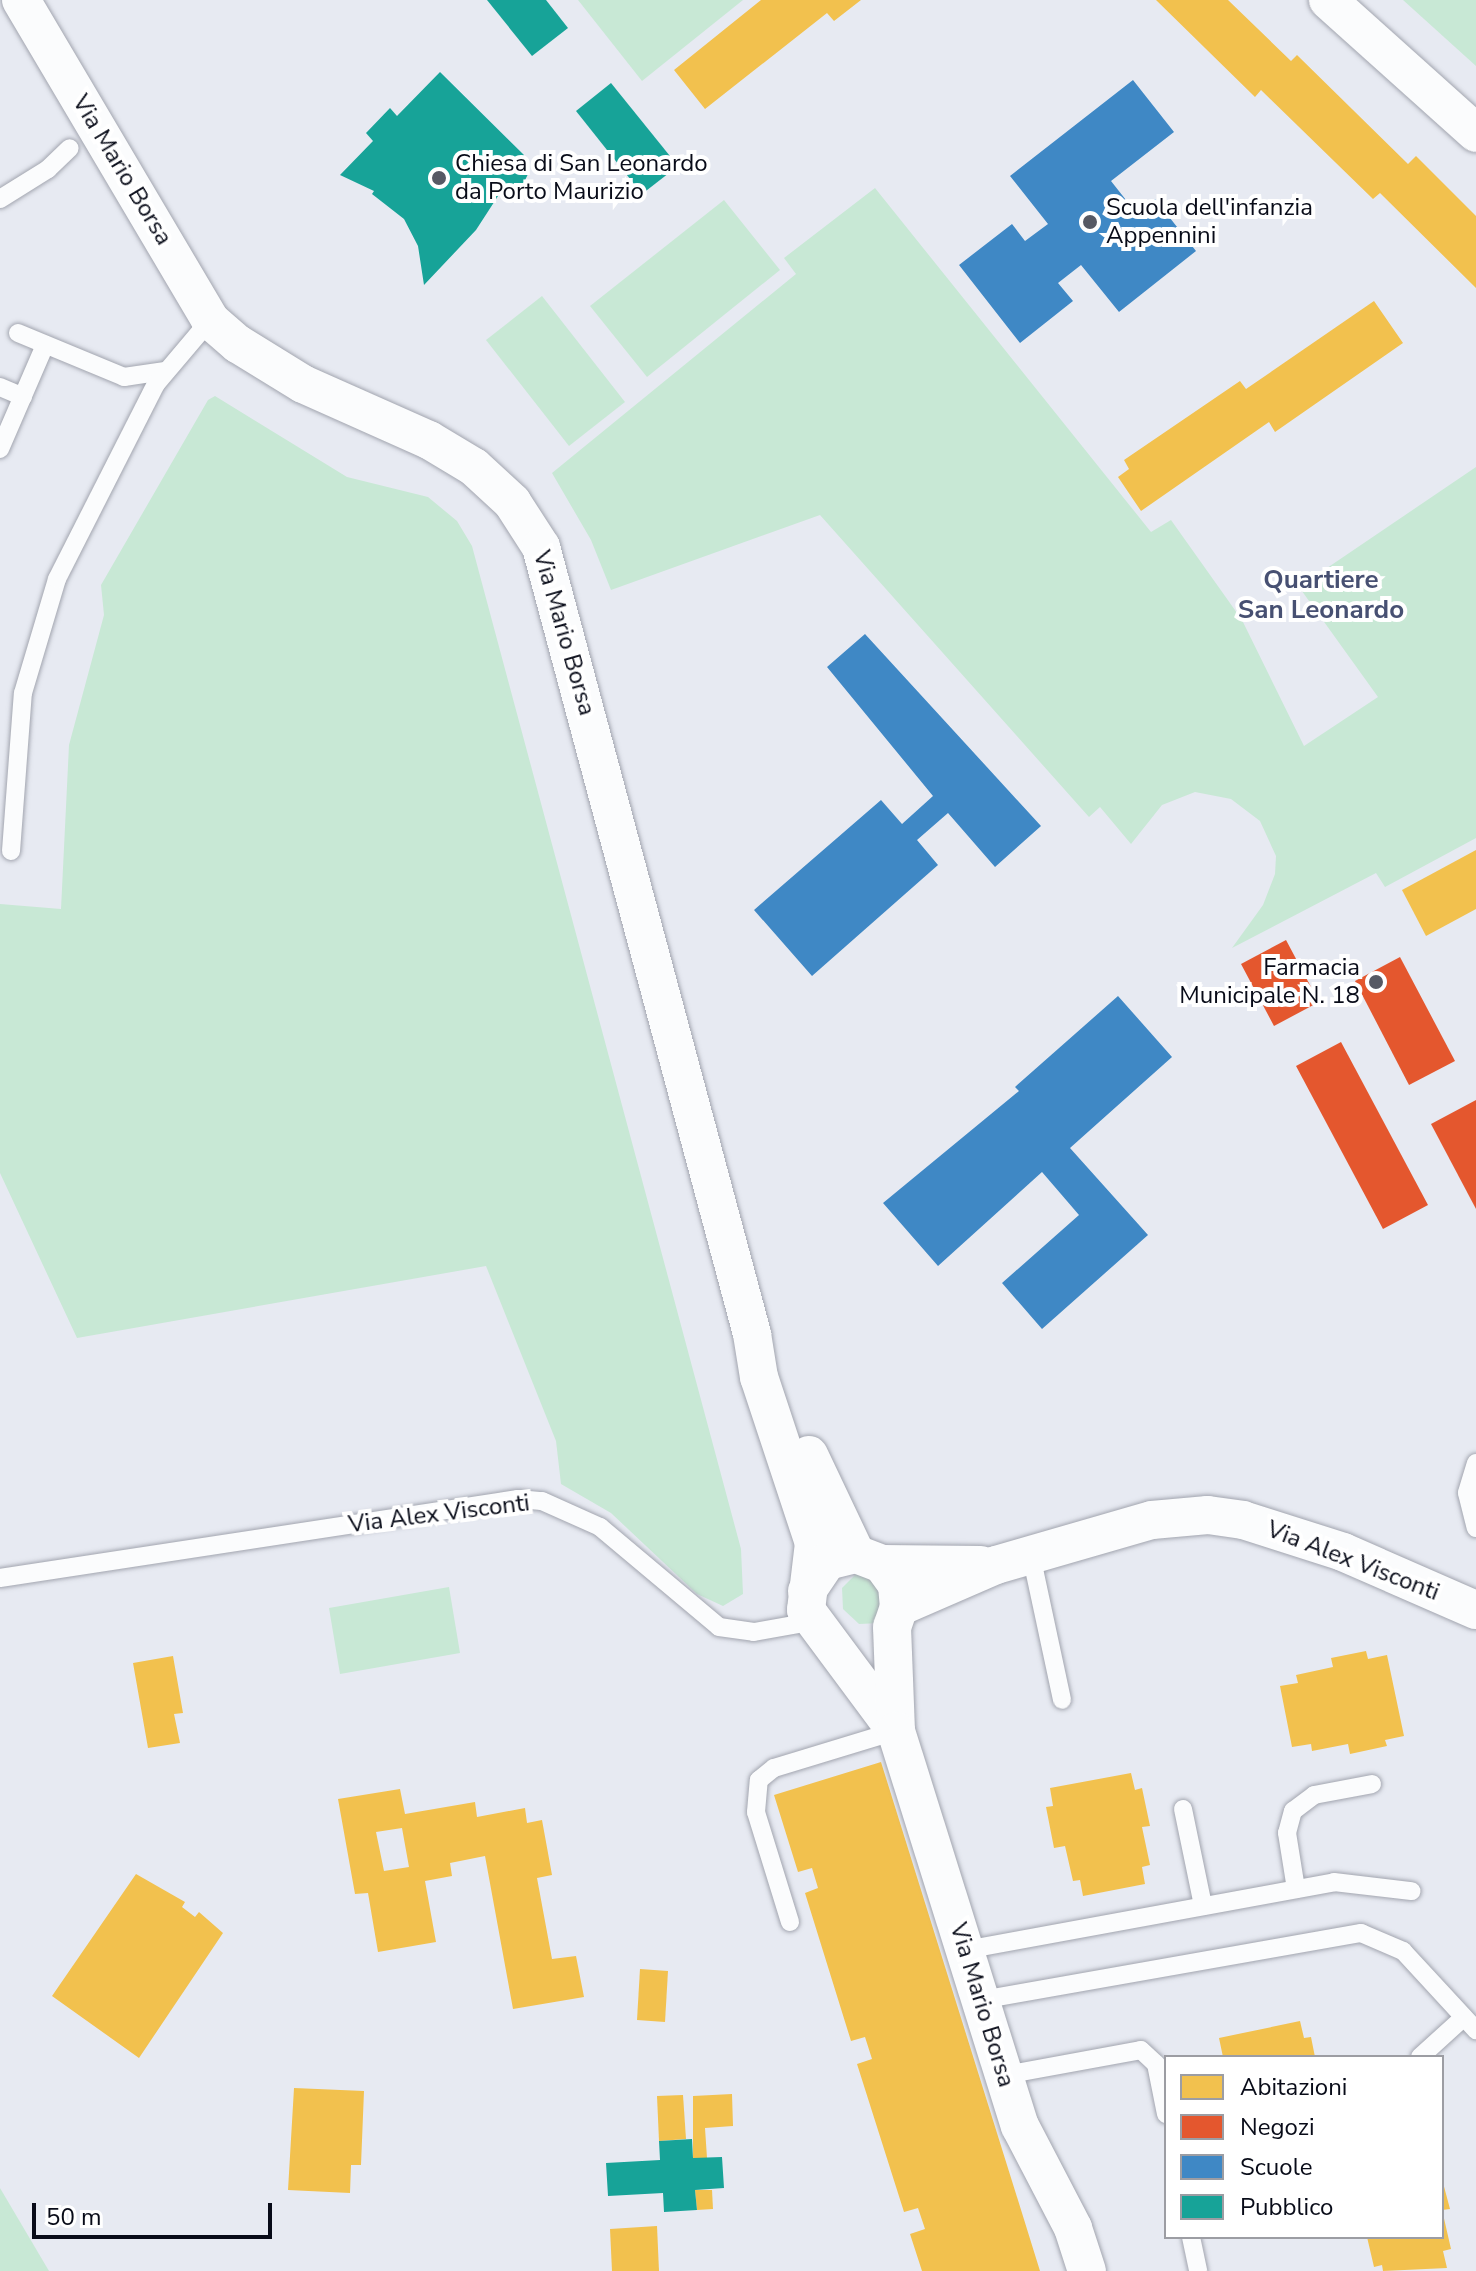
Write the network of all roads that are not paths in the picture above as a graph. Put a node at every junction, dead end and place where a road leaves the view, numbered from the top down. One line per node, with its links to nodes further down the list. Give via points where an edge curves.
1 (21, 0): 6 (street, Via Mario Borsa)
2 (1328, 0): 3 (street)
3 (1476, 133)
4 (70, 148): 5 (lane, via 48,169)
5 (0, 199)
6 (210, 320): 9 (lane); 14 (street, Via Mario Borsa, via 303,384 429,440 474,467 512,502 533,531 556,595)
7 (18, 333): 8 (lane)
8 (45, 345): 9 (lane, via 124,377); 11 (lane)
9 (164, 371): 13 (lane, via 72,549 44,615 23,693)
10 (0, 387): 11 (lane)
11 (23, 397): 12 (lane)
12 (0, 449)
13 (8, 841)
14 (752, 1334): 17 (street, Via Mario Borsa); 21 (street, Via Mario Borsa, via 767,1406 814,1543)
15 (1476, 1463): 16 (lane, via 1467,1493)
16 (1476, 1528)
17 (869, 1559): 18 (street, Via Alex Visconti); 21 (street, via 827,1561 815,1572); 22 (street, Via Mario Borsa, via 897,1585)
18 (1013, 1560): 20 (street, Via Alex Visconti, via 1152,1520 1208,1515 1243,1520 1343,1552); 22 (street, Via Alex Visconti); 23 (lane)
19 (0, 1578): 21 (lane, Via Alex Visconti, via 518,1499 542,1501 600,1527 719,1627 754,1632)
20 (1476, 1610)
21 (813, 1617): 22 (street, via 836,1645 858,1647 874,1642); 24 (street, Via Mario Borsa)
22 (896, 1617): 24 (street, Via Mario Borsa)
23 (1062, 1700)
24 (896, 1731): 30 (lane, via 774,1768 759,1780 756,1812); 31 (street, Via Mario Borsa)
25 (1372, 1784): 27 (lane, via 1314,1795 1293,1811 1287,1833)
26 (1183, 1809): 29 (lane)
27 (1296, 1889): 28 (lane, via 1357,1881); 29 (lane)
28 (1411, 1891)
29 (1203, 1906): 31 (lane)
30 (790, 1922)
31 (965, 1950): 32 (street, Via Mario Borsa)
32 (981, 2000): 33 (lane, via 1361,1933 1403,1951); 35 (street, Via Mario Borsa)
33 (1470, 2023): 34 (lane)
34 (1423, 2055)
35 (1005, 2075): 36 (lane, via 1141,2050 1156,2064); 38 (street, Via Mario Borsa, via 1028,2145 1073,2228)
36 (1164, 2104)
37 (1191, 2239): 39 (lane)
38 (1087, 2271)
39 (1198, 2271)

